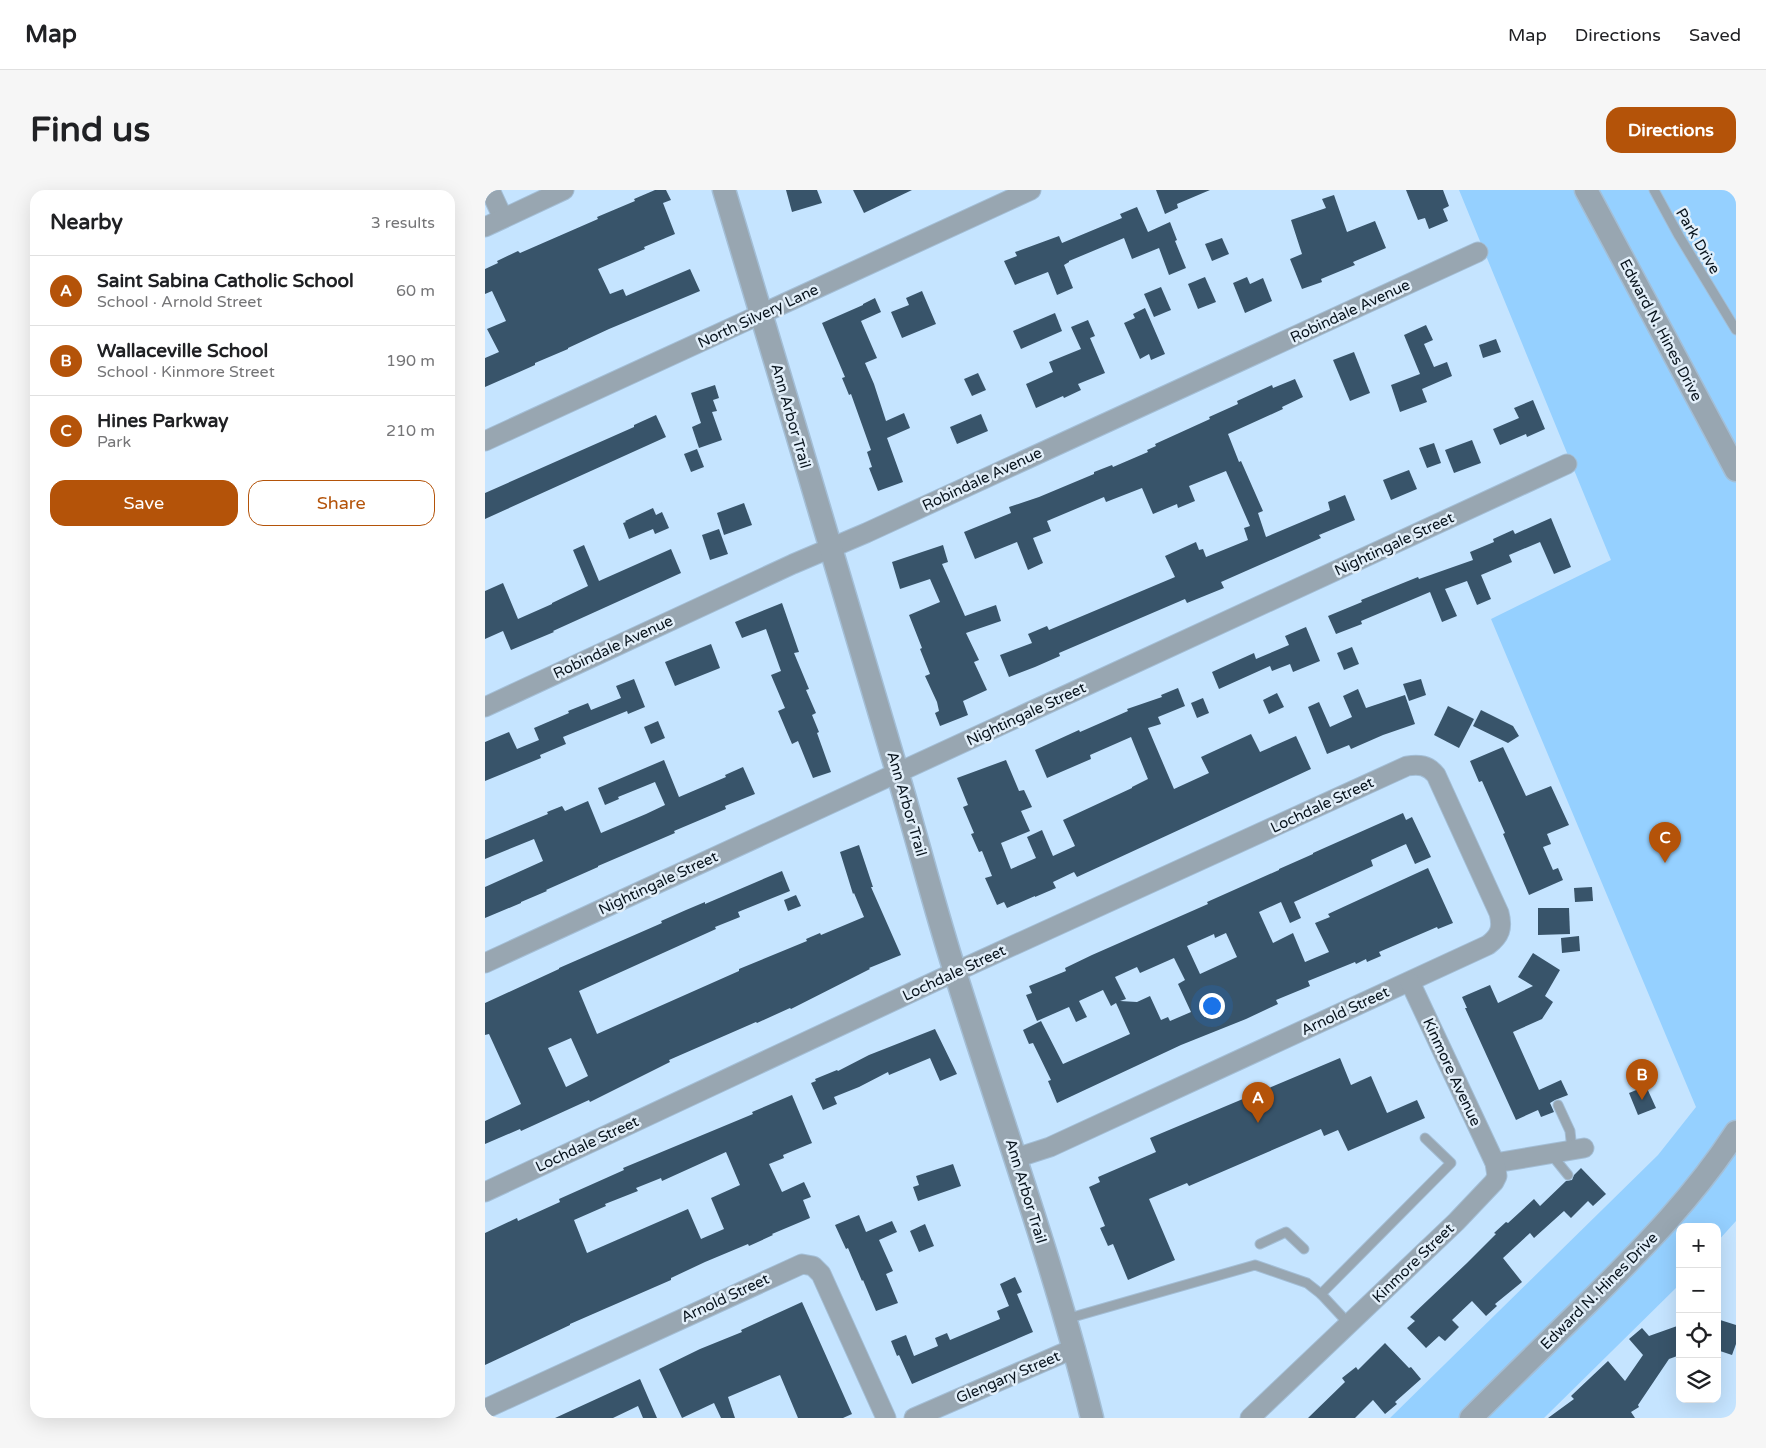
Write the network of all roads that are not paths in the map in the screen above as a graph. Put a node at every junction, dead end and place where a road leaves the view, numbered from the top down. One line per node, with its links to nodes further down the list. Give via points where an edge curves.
1 (490, 190): 7 (street)
2 (564, 190): 7 (street)
3 (724, 190): 10 (street, Ann Arbor Trail)
4 (1031, 190): 10 (street, North Silvery Lane)
5 (1586, 190): 14 (street, Edward N. Hines Drive)
6 (1654, 190): 11 (lane, Park Drive)
7 (503, 218): 8 (street)
8 (485, 227)
9 (1479, 252): 15 (street, Robindale Avenue)
10 (761, 314): 12 (street, North Silvery Lane); 15 (street, Ann Arbor Trail)
11 (1736, 330)
12 (485, 441)
13 (1567, 464): 18 (street, Nightingale Street)
14 (1736, 470)
15 (830, 547): 16 (street, Robindale Avenue); 18 (street, Ann Arbor Trail)
16 (485, 707)
17 (1425, 766): 20 (street, Lochdale Street, via 1407,766); 21 (street, Arnold Street, via 1436,775 1502,923 1499,936 1488,945)
18 (898, 773): 19 (street, Nightingale Street); 20 (street, Ann Arbor Trail)
19 (485, 963)
20 (955, 972): 27 (street, Ann Arbor Trail); 30 (street, Lochdale Street)
21 (1410, 982): 27 (street, Arnold Street, via 1050,1146); 28 (street, Kinmore Avenue)
22 (1558, 1105): 25 (lane)
23 (1736, 1132): 42 (street, Edward N. Hines Drive, via 1681,1207)
24 (1425, 1138): 33 (lane, via 1451,1163)
25 (1578, 1149): 26 (street)
26 (1551, 1153): 28 (street); 29 (lane)
27 (1016, 1158): 34 (street, Ann Arbor Trail)
28 (1495, 1163): 35 (street, Kinmore Street, via 1497,1176 1494,1182)
29 (1569, 1175)
30 (485, 1192)
31 (1260, 1244): 32 (lane, via 1286,1232)
32 (1304, 1249)
33 (1321, 1294): 34 (lane, via 1307,1283 1255,1265); 35 (lane)
34 (1066, 1319): 36 (street, Ann Arbor Trail)
35 (1349, 1324): 41 (street, Kinmore Street)
36 (1075, 1348): 39 (street, Glengary Street); 40 (street, Ann Arbor Trail)
37 (485, 1409): 38 (street, Arnold Street, via 802,1264 813,1266 821,1274)
38 (886, 1418)
39 (914, 1418)
40 (1092, 1418)
41 (1250, 1418)
42 (1471, 1418)

